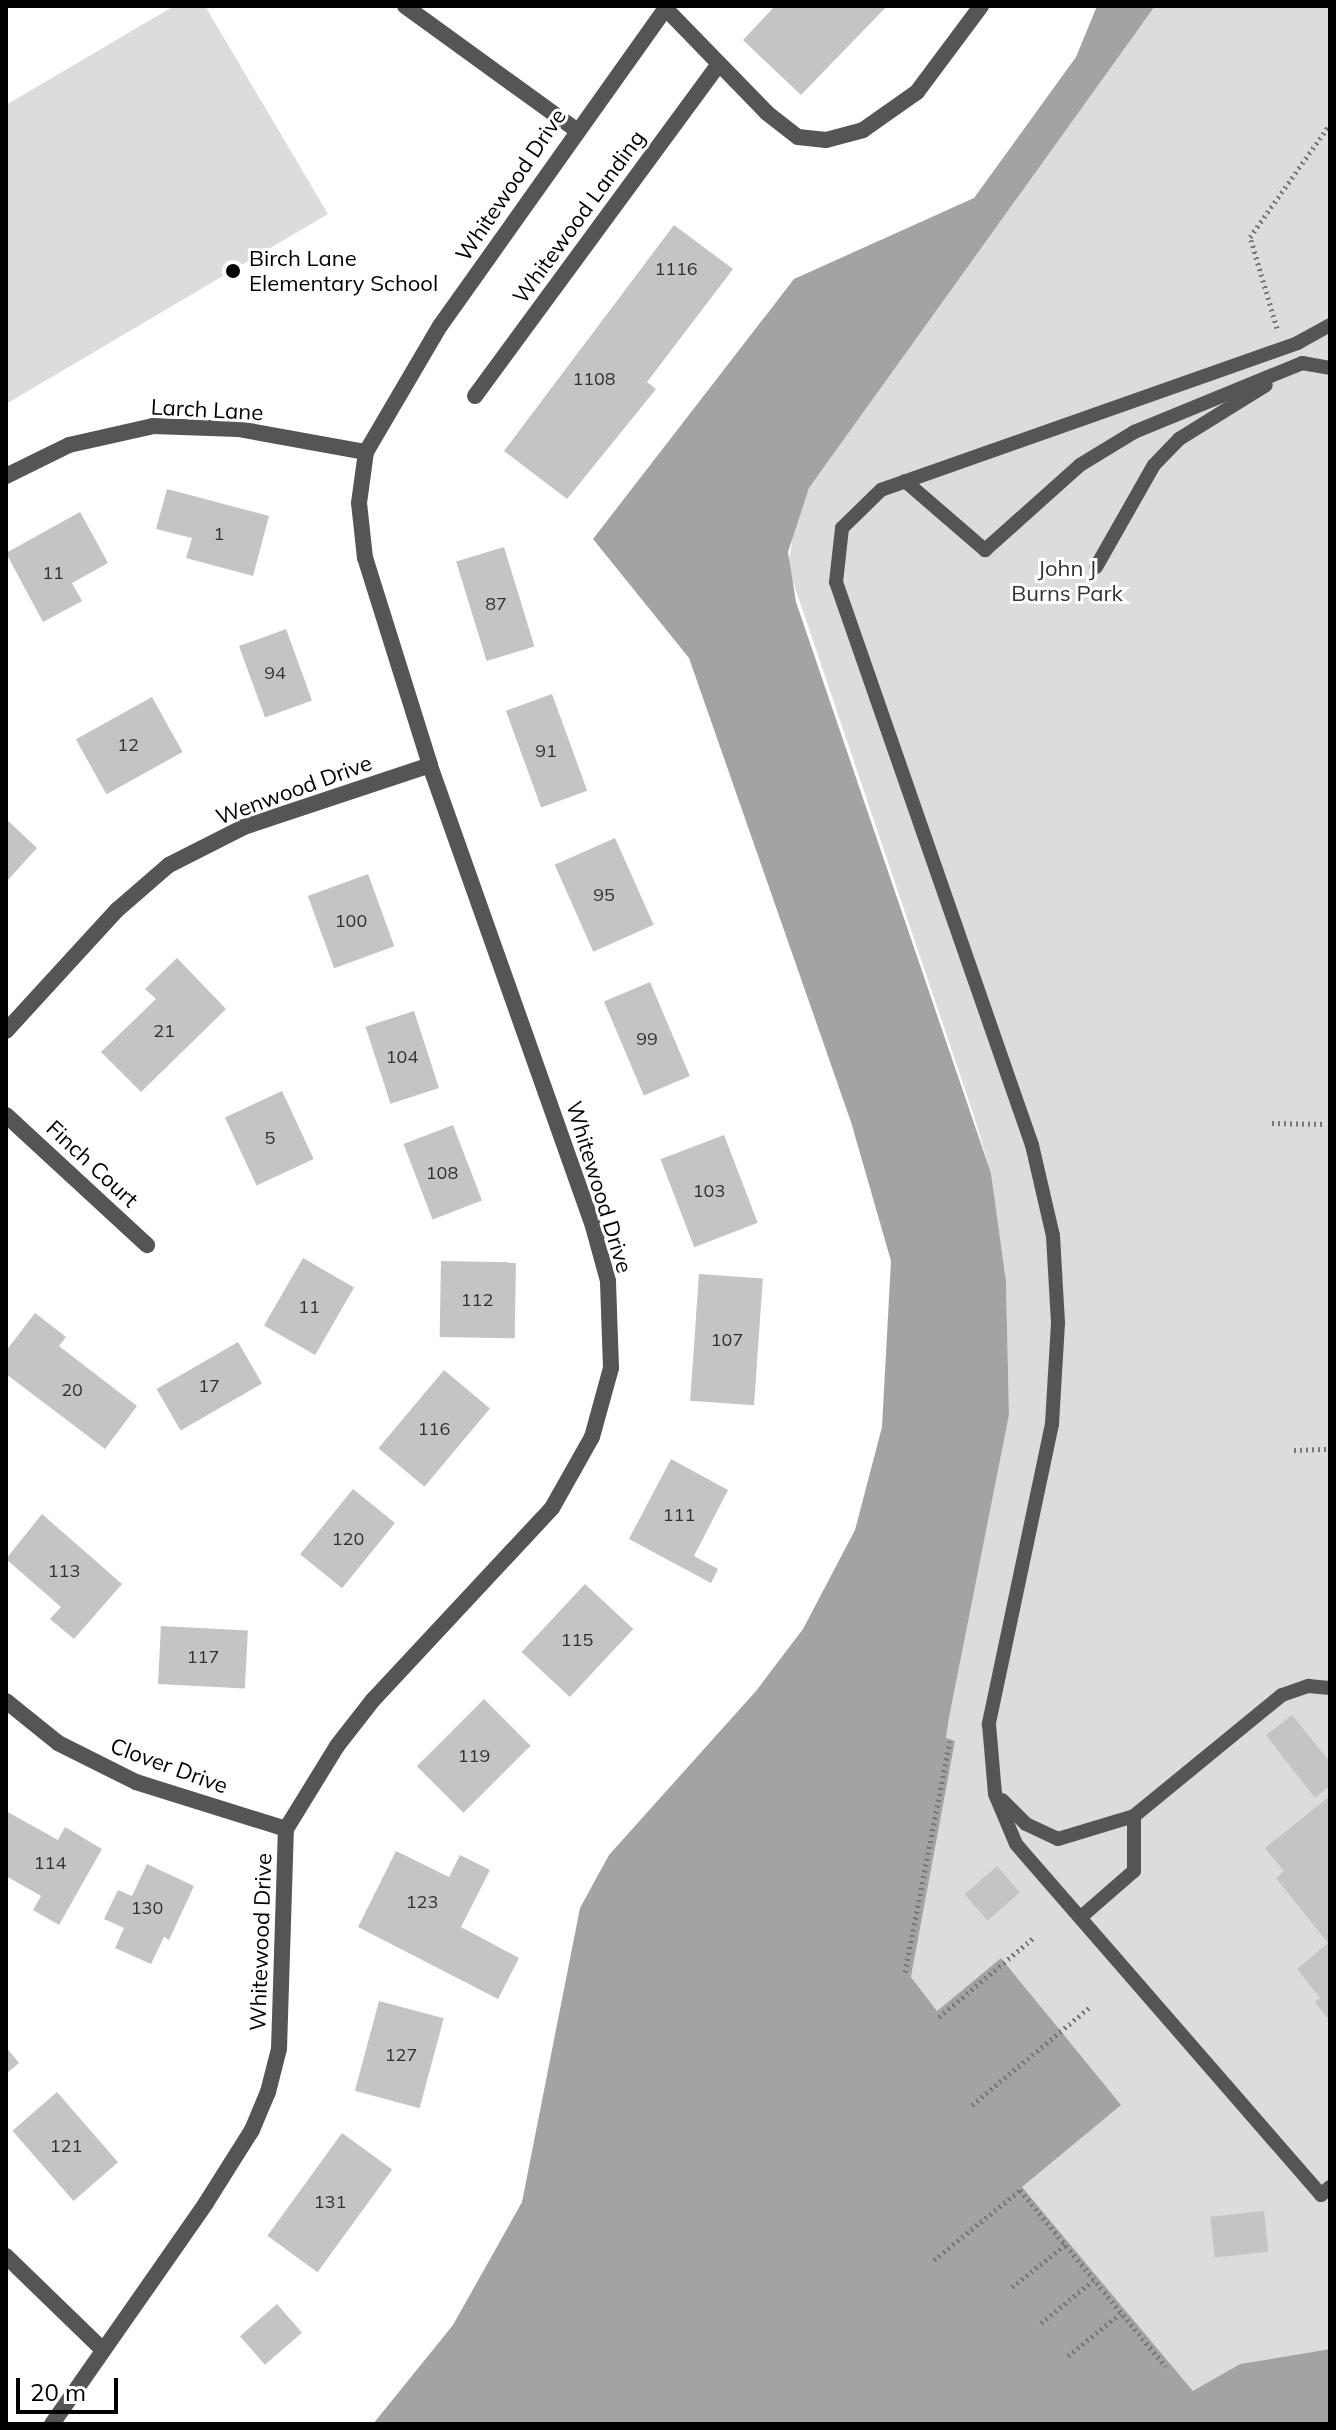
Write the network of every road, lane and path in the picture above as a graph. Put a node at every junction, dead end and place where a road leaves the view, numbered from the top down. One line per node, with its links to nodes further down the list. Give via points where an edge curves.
1 (405, 6): 6 (street)
2 (981, 6): 4 (street, via 917,92 863,130 826,140 798,137)
3 (666, 7): 4 (street); 6 (street, Whitewood Drive)
4 (719, 64): 13 (street, Whitewood Landing)
5 (1330, 124): 10 (path, via 1250,237)
6 (575, 129): 14 (street, Whitewood Drive, via 440,326)
7 (1330, 325): 9 (lane)
8 (1330, 339): 9 (lane)
9 (1298, 343): 10 (lane)
10 (1283, 348): 16 (lane)
11 (1302, 363): 12 (lane); 16 (lane, via 1134,432 1080,465 985,550); 17 (lane, via 1179,439 1154,465)
12 (1330, 368)
13 (475, 396)
14 (366, 452): 15 (street, Larch Lane, via 238,429 153,426 69,445); 18 (street, Whitewood Drive, via 359,503 365,558)
15 (6, 476)
16 (905, 481): 29 (lane, via 881,490 842,528 836,582 1032,1145 1053,1236 1058,1323 1052,1424 989,1724)
17 (1096, 567)
18 (430, 765): 19 (street, Wenwood Drive, via 244,827 169,865 117,910); 31 (street, Whitewood Drive, via 593,1226 608,1281 611,1368 592,1437 552,1508 373,1700 337,1746)
19 (6, 1031)
20 (6, 1115): 23 (street, Finch Court)
21 (1272, 1123): 22 (path)
22 (1325, 1124)
23 (147, 1245)
24 (1330, 1449): 25 (path)
25 (1294, 1450)
26 (1330, 1688): 30 (lane, via 1308,1686 1282,1695)
27 (6, 1701): 31 (street, Clover Drive, via 58,1743 136,1782)
28 (950, 1741): 34 (path)
29 (995, 1794): 30 (lane, via 1026,1824 1058,1839); 32 (lane, via 1016,1844)
30 (1134, 1816): 32 (lane, via 1134,1871)
31 (286, 1829): 46 (street, Whitewood Drive, via 279,2049 268,2092 252,2130 206,2203)
32 (1081, 1917): 38 (lane, via 1321,2195)
33 (1033, 1938): 36 (path)
34 (905, 1972)
35 (1089, 2008): 37 (path)
36 (939, 2017)
37 (972, 2105)
38 (1330, 2187)
39 (1065, 2245): 41 (path, via 1020,2190); 42 (path); 43 (path)
40 (6, 2256): 46 (street)
41 (934, 2260)
42 (1094, 2280): 44 (path); 45 (path)
43 (1012, 2287)
44 (1121, 2313): 47 (path); 48 (path)
45 (1041, 2323)
46 (102, 2349): 49 (street, Whitewood Drive)
47 (1068, 2356)
48 (1166, 2367)
49 (52, 2424)

